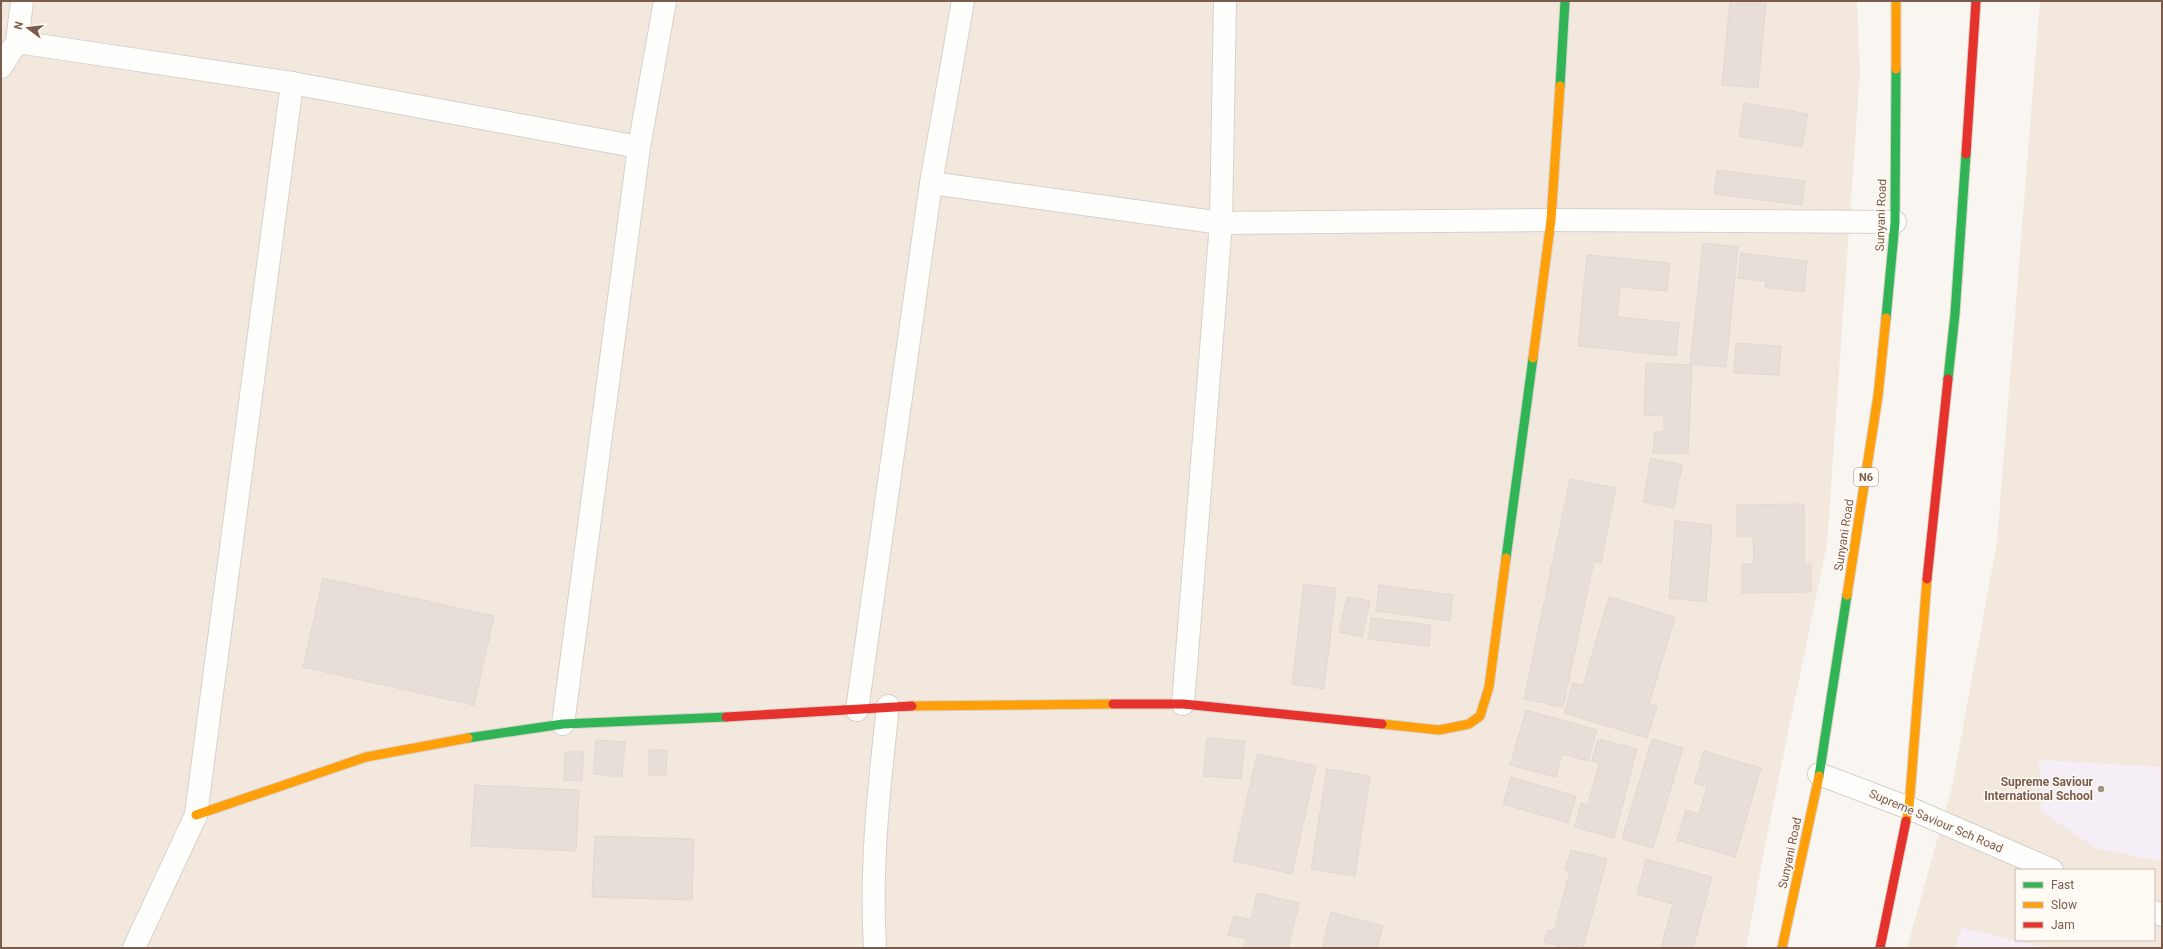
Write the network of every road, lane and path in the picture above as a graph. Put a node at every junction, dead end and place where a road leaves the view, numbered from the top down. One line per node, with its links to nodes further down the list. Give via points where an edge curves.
1 (22, 1): 8 (street)
2 (665, 1): 11 (street)
3 (963, 1): 12 (street)
4 (1224, 1): 15 (street)
5 (1565, 1): 13 (street)
6 (1896, 1): 14 (street, Sunyani Road / N6)
7 (1976, 1): 21 (street, via 1955,314 1922,622)
8 (17, 42): 9 (street); 10 (street)
9 (1, 68)
10 (292, 83): 11 (street); 22 (street)
11 (639, 147): 19 (street)
12 (931, 183): 15 (street); 18 (street)
13 (1551, 220): 14 (street); 15 (street); 16 (street, via 1489,687 1482,713 1472,724 1439,730)
14 (1895, 222): 20 (street, Sunyani Road / N6, via 1878,396)
15 (1221, 224): 16 (street)
16 (1183, 704): 17 (street)
17 (888, 706): 18 (street); 25 (street, via 875,827)
18 (857, 710): 19 (street)
19 (563, 724): 22 (street, via 423,745 366,757)
20 (1819, 774): 21 (street, Supreme Saviour Sch Road); 26 (street, Sunyani Road / N6)
21 (1908, 808): 23 (street, Supreme Saviour Sch Road); 27 (street)
22 (196, 815): 24 (street)
23 (2050, 869)
24 (134, 948)
25 (875, 948)
26 (1782, 948)
27 (1880, 948)

